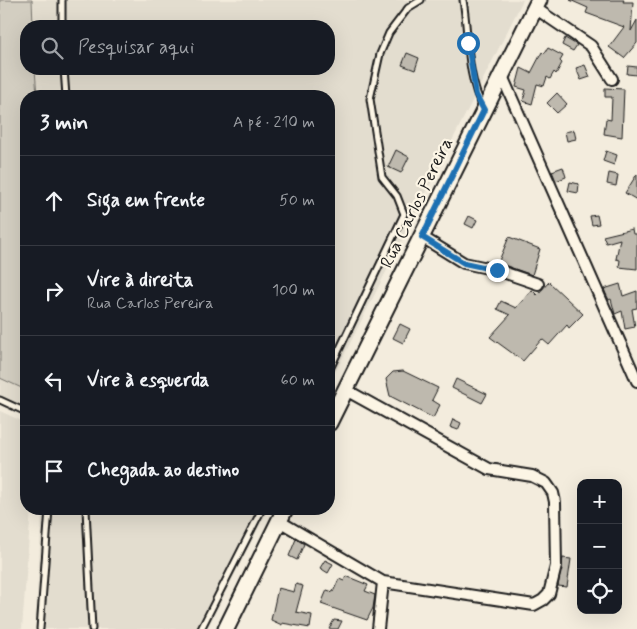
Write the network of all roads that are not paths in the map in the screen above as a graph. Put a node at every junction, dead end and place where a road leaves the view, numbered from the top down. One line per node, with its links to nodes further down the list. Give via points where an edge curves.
1 (62, 0): 5 (lane)
2 (421, 0): 13 (lane, via 408,8 389,33 380,54 370,99 382,177 397,196 404,214)
3 (462, 0): 10 (lane, via 476,95)
4 (537, 4): 7 (main road, Rua Carlos Pereira); 8 (street, via 591,46)
5 (62, 20)
6 (64, 75): 9 (lane)
7 (502, 76): 10 (main road, Rua Carlos Pereira); 14 (street)
8 (612, 79)
9 (66, 90)
10 (484, 110): 11 (main road, Rua Carlos Pereira)
11 (422, 237): 12 (street, via 464,263); 15 (main road, Rua Carlos Pereira)
12 (538, 284)
13 (335, 358)
14 (637, 382)
15 (346, 390): 18 (main road, Rua Carlos Pereira); 23 (street, via 489,469 542,479 553,493 555,502 556,566 549,594 534,605)
16 (0, 400): 17 (lane)
17 (20, 409)
18 (335, 411)
19 (48, 515): 24 (lane)
20 (86, 515): 25 (lane)
21 (259, 515): 26 (lane)
22 (282, 515): 23 (street); 27 (main road)
23 (383, 582): 28 (street)
24 (40, 629)
25 (92, 629)
26 (201, 629)
27 (226, 629)
28 (378, 629)

